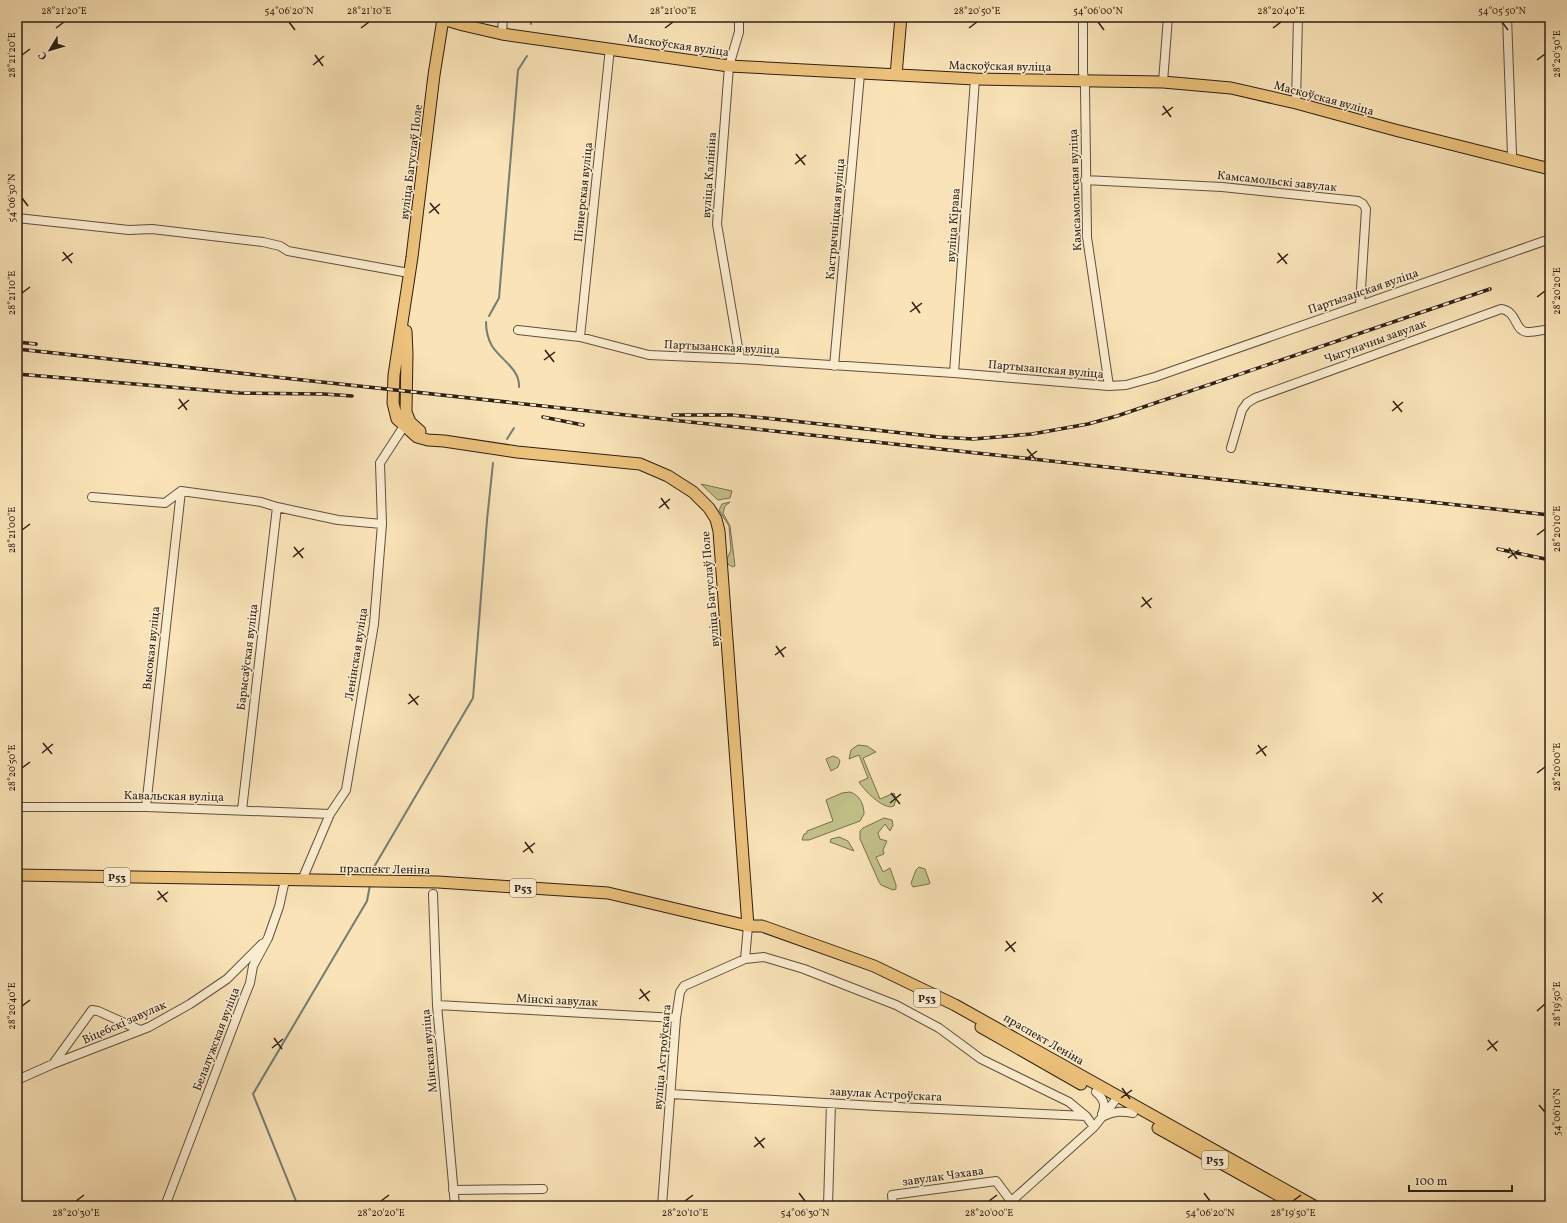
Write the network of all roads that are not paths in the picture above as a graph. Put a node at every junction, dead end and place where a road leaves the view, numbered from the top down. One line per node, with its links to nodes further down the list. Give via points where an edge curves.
1 (502, 17): 9 (street)
2 (740, 17): 11 (street, вуліца Калініна, via 739,32)
3 (901, 17): 13 (main road)
4 (1084, 17): 15 (street, Камсамольская вуліца)
5 (1168, 17): 16 (street)
6 (1298, 17): 17 (street)
7 (1507, 17): 18 (street)
8 (440, 18): 9 (main road, Маскоўская вуліца); 23 (main road, вуліца Багуслаў Поле)
9 (502, 34): 10 (main road, Маскоўская вуліца)
10 (610, 48): 11 (main road, Маскоўская вуліца); 28 (street, Піянерская вуліца)
11 (730, 66): 12 (main road, Маскоўская вуліца); 29 (street, вуліца Калініна, via 717,224)
12 (860, 74): 13 (main road, Маскоўская вуліца); 30 (street, Кастрычніцкая вуліца)
13 (896, 75): 14 (main road, Маскоўская вуліца)
14 (975, 79): 15 (main road, Маскоўская вуліца); 31 (street, вуліца Кірава)
15 (1084, 80): 16 (main road, Маскоўская вуліца); 20 (street, Камсамольская вуліца)
16 (1163, 82): 17 (main road, Маскоўская вуліца, via 1231,88)
17 (1296, 103): 18 (main road, Маскоўская вуліца)
18 (1511, 159): 19 (main road, Маскоўская вуліца)
19 (1550, 169)
20 (1086, 180): 24 (street, Камсамольскі завулак, via 1222,188 1358,201 1366,209); 32 (street, Камсамольская вуліца, via 1087,237)
21 (17, 218): 23 (street, via 129,230 152,229 263,242 288,251)
22 (1550, 239): 24 (street, Партызанская вуліца)
23 (409, 273): 25 (main road, вуліца Багуслаў Поле)
24 (1360, 305): 32 (street, Партызанская вуліца, via 1155,377 1126,385)
25 (404, 309): 33 (main road, вуліца Багуслаў Поле, via 394,375 393,403 397,419); 34 (main road, вуліца Багуслаў Поле, via 407,353 406,412 410,422 419,431)
26 (1550, 328): 35 (street, Чыгуначны завулак, via 1522,331 1512,314 1501,309 1255,398 1242,410)
27 (518, 330): 28 (street, Партызанская вуліца)
28 (580, 337): 29 (street, Партызанская вуліца, via 649,355)
29 (740, 359): 30 (street, Партызанская вуліца)
30 (834, 366): 31 (street, Партызанская вуліца)
31 (954, 373): 32 (street, Партызанская вуліца)
32 (1109, 386)
33 (404, 426): 34 (main road, вуліца Багуслаў Поле, via 417,437); 39 (street, Ленінская вуліца, via 380,463)
34 (444, 441): 48 (main road, вуліца Багуслаў Поле, via 517,452 640,464 668,476 693,492 716,519 719,531)
35 (1230, 448)
36 (181, 491): 37 (street, via 164,503); 38 (street, via 261,502); 41 (street, Высокая вуліца)
37 (92, 497)
38 (277, 507): 39 (street, via 338,520); 42 (street, Барысаўская вуліца)
39 (382, 524): 43 (street, Ленінская вуліца, via 374,624 346,790)
40 (17, 807): 41 (street, Кавальская вуліца)
41 (146, 807): 42 (street, Кавальская вуліца)
42 (242, 810): 43 (street, Кавальская вуліца)
43 (330, 814): 46 (street, Ленінская вуліца)
44 (17, 875): 45 (main road, праспект Леніна / Р53)
45 (286, 880): 46 (main road, праспект Леніна / Р53); 49 (street, Белалужская вуліца)
46 (302, 880): 48 (main road, праспект Леніна / Р53, via 438,882 608,893)
47 (433, 894): 51 (street, Мінская вуліца)
48 (748, 926): 50 (street); 56 (main road, праспект Леніна / Р53, via 881,975 959,1015); 58 (main road, праспект Леніна / Р53, via 762,926 874,966 908,981 1010,1035)
49 (268, 938): 53 (street, Віцебскі завулак, via 227,979 190,1004); 67 (street, Белалужская вуліца, via 253,966 250,983)
50 (745, 959): 52 (street, вуліца Астроўскага, via 684,986 680,992); 61 (street, via 764,957 804,969 896,1005 939,1028 981,1059 1069,1102)
51 (437, 1005): 52 (street, Мінскі завулак); 65 (street, Мінская вуліца)
52 (676, 1018): 57 (street, вуліца Астроўскага)
53 (140, 1030): 54 (street, Віцебскі завулак); 54 (street, via 92,1010)
54 (53, 1064): 55 (street, Віцебскі завулак)
55 (17, 1080)
56 (1096, 1092): 58 (main road, праспект Леніна / Р53); 62 (street, via 1104,1103)
57 (671, 1094): 59 (street, завулак Астроўскага); 69 (street, вуліца Астроўскага)
58 (1116, 1100): 60 (main road, праспект Леніна / Р53); 62 (street); 73 (main road, праспект Леніна / Р53)
59 (831, 1103): 61 (street, завулак Астроўскага); 70 (street)
60 (1133, 1114): 62 (street, via 1117,1111); 72 (main road, праспект Леніна / Р53)
61 (1086, 1116): 63 (street)
62 (1101, 1118): 63 (street)
63 (1094, 1127): 66 (street)
64 (543, 1189): 65 (street)
65 (453, 1190): 68 (street, Мінская вуліца)
66 (1008, 1204): 71 (street, завулак Чэхава, via 996,1181 892,1195)
67 (165, 1206)
68 (455, 1206)
69 (662, 1206)
70 (828, 1206)
71 (893, 1206)
72 (1298, 1206)
73 (1314, 1206)

